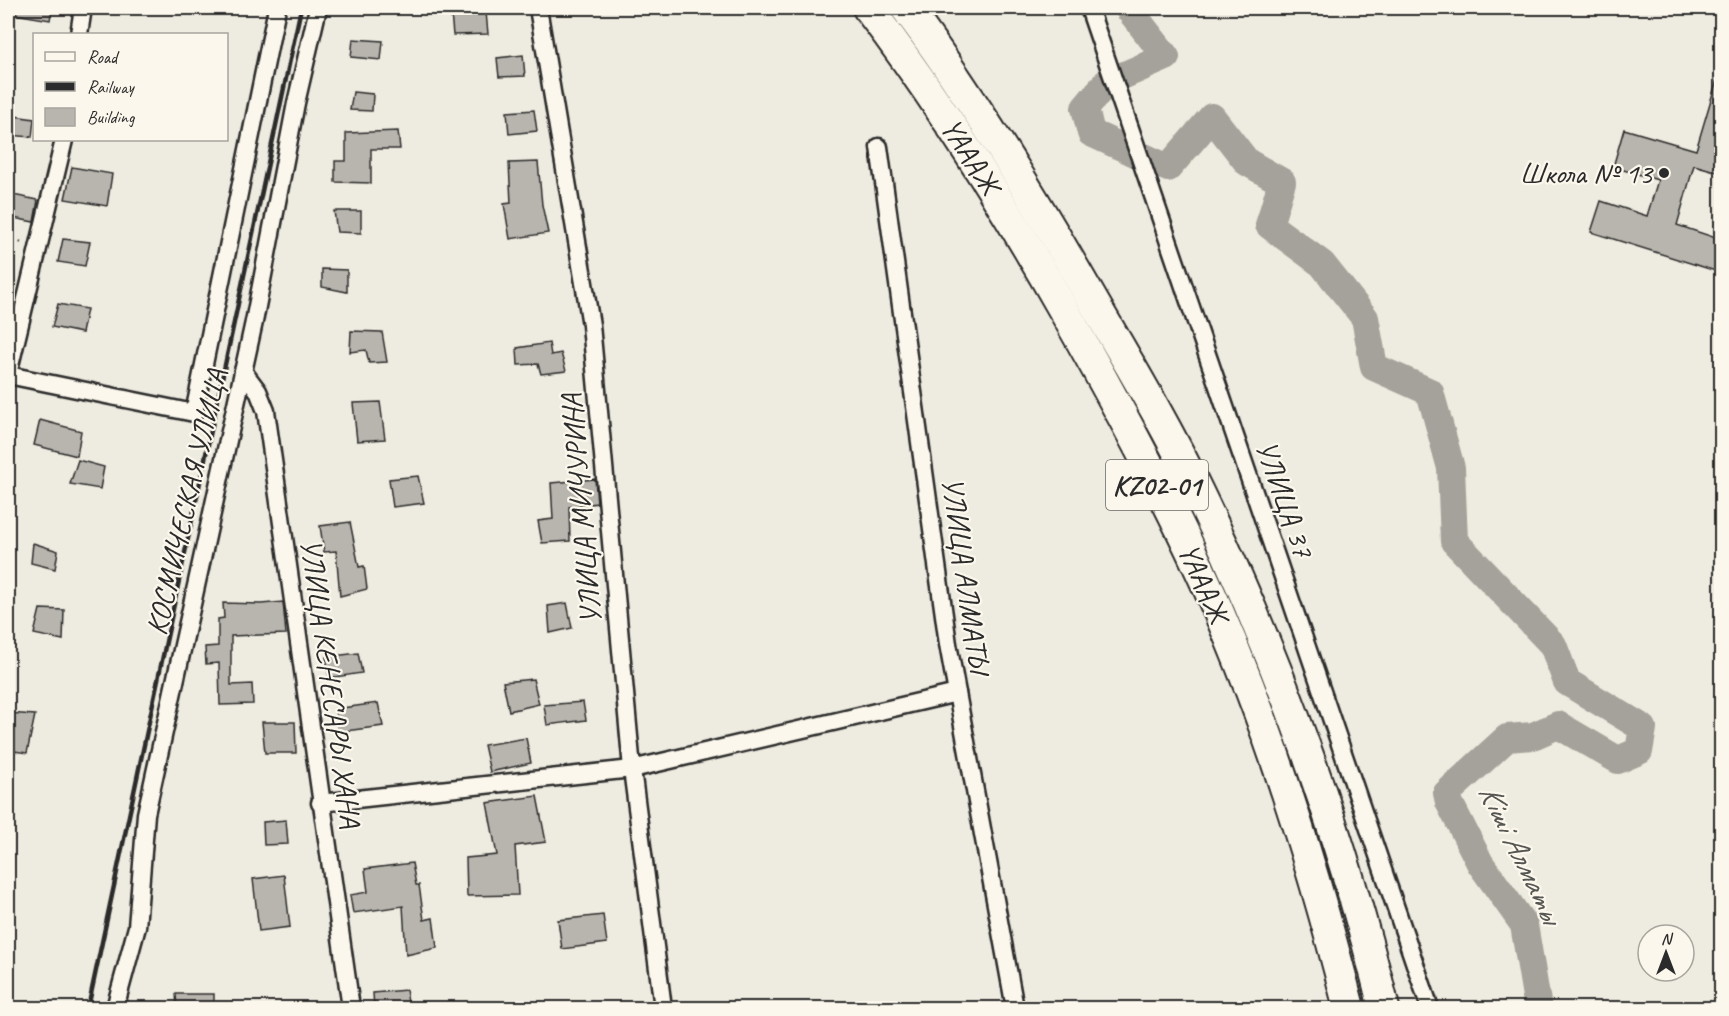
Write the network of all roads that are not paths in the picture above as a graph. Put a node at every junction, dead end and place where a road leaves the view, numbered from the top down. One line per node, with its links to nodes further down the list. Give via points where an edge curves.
1 (83, 8): 8 (street)
2 (277, 8): 12 (street, via 194,412)
3 (318, 8): 11 (street, КОСМИЧЕСКАЯ УЛИЦА)
4 (538, 8): 14 (street, УЛИЦА МИЧУРИНА, via 591,325)
5 (868, 8): 20 (highway, ҮАААЖ / KZ02-01, via 950,123 1006,211 1102,378 1199,569 1287,795)
6 (906, 8): 21 (highway, ҮАААЖ / KZ02-01, via 1015,168 1158,414 1198,491 1299,733 1351,884)
7 (1089, 8): 22 (street, УЛИЦА 37)
8 (79, 33)
9 (64, 141): 12 (street)
10 (879, 147): 13 (street, УЛИЦА АЛМАТЫ)
11 (243, 371): 15 (street, УЛИЦА КЕНЕСАРЫ ХАНА, via 258,391 266,411); 16 (street, КОСМИЧЕСКАЯ УЛИЦА, via 146,814 137,927)
12 (8, 374)
13 (957, 693): 14 (street); 19 (street, УЛИЦА АЛМАТЫ)
14 (632, 769): 15 (street); 18 (street, УЛИЦА МИЧУРИНА)
15 (320, 803): 17 (street, УЛИЦА КЕНЕСАРЫ ХАНА)
16 (115, 1008)
17 (351, 1008)
18 (663, 1008)
19 (1015, 1008)
20 (1349, 1008)
21 (1384, 1008)
22 (1430, 1008)

